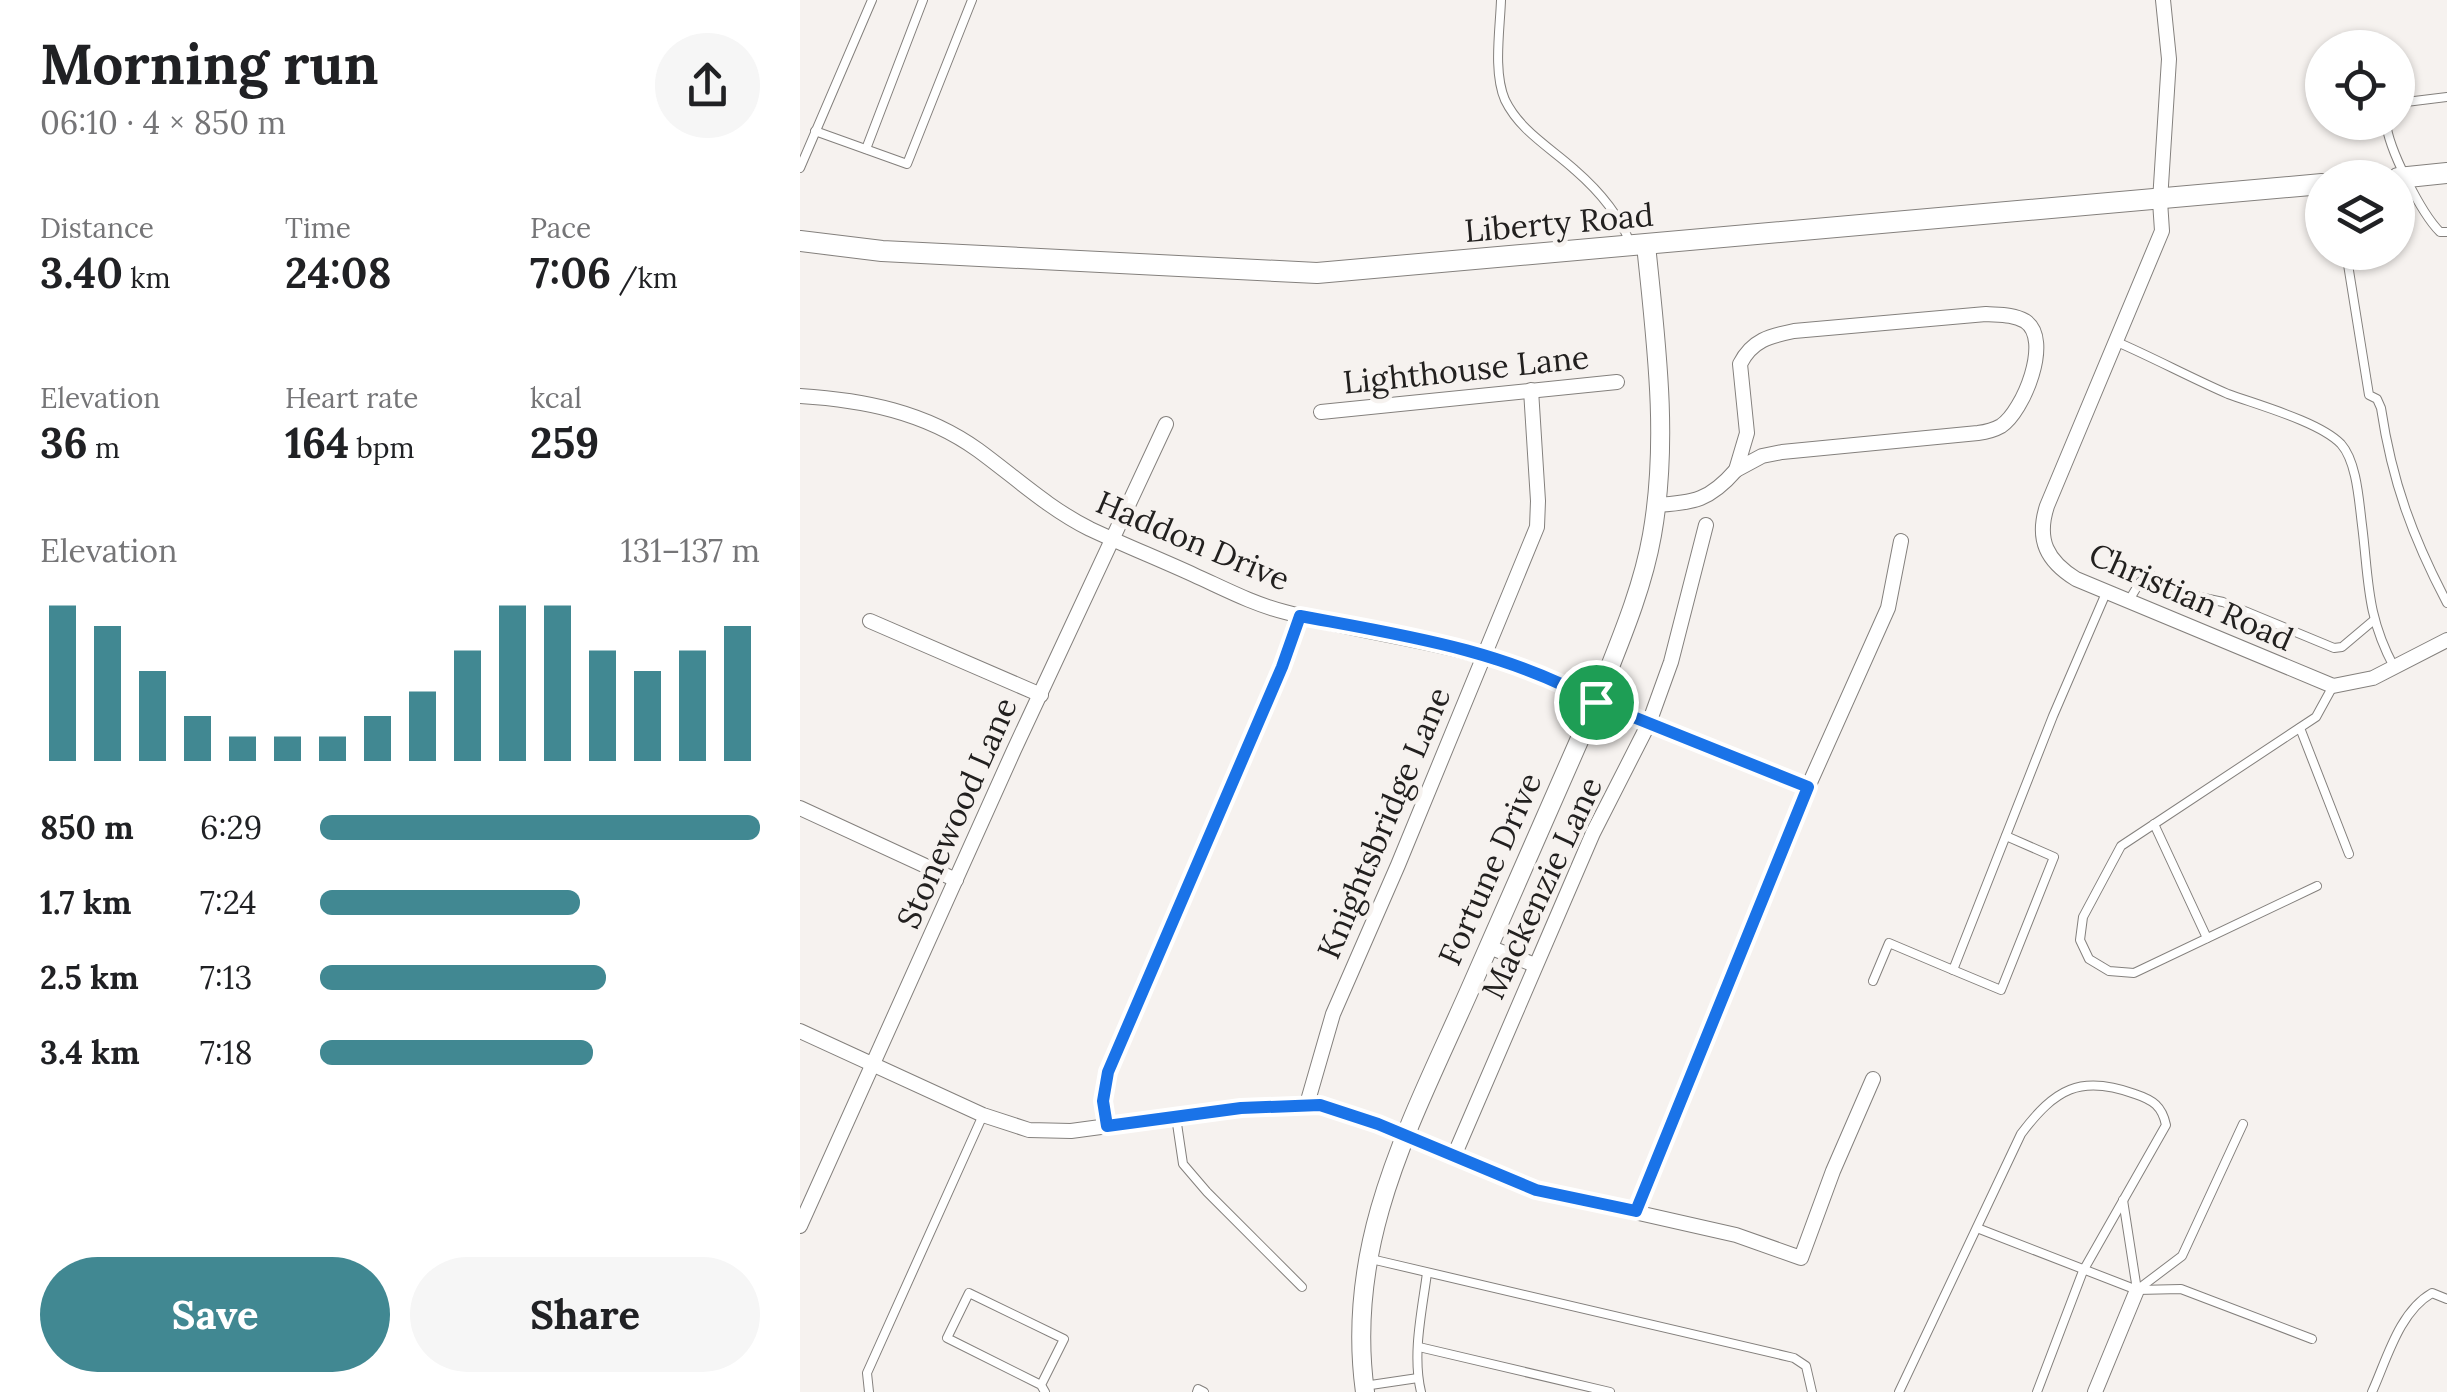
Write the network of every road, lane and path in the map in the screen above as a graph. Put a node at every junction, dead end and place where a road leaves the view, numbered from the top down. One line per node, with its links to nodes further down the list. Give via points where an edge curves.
1 (872, 0): 8 (lane)
2 (923, 0): 9 (lane)
3 (972, 0): 9 (lane, via 908,164)
4 (1501, 0): 18 (lane, via 1504,98 1524,128 1577,171)
5 (2163, 0): 15 (street, Christian Road, via 2169,59)
6 (2447, 97): 7 (lane)
7 (2415, 100)
8 (815, 131): 9 (lane); 10 (lane)
9 (866, 149)
10 (800, 168)
11 (2447, 173): 12 (main road)
12 (2415, 176)
13 (2305, 186): 15 (main road, Liberty Road)
14 (2415, 198): 16 (lane, via 2431,223)
15 (2160, 201): 18 (main road, Liberty Road); 20 (street, Christian Road, via 2162,230)
16 (2447, 232)
17 (800, 241): 18 (main road, Liberty Road, via 1317,273)
18 (1639, 246): 27 (street, Fortune Drive, via 1661,405)
19 (2348, 270): 33 (lane, via 2368,395 2380,408 2396,488 2416,542)
20 (2116, 342): 31 (street, Christian Road, via 2047,506 2042,538 2064,571); 35 (lane, via 2308,424 2342,445 2353,472)
21 (1617, 382): 22 (street, Lighthouse Lane)
22 (1530, 390): 24 (street, Lighthouse Lane); 38 (street, Knightsbridge Lane, via 1536,526)
23 (800, 396): 29 (street, Haddon Drive, via 867,402 919,418)
24 (1321, 412)
25 (1166, 424): 29 (street, Stonewood Lane)
26 (1736, 470): 26 (street, via 1782,452 2002,426 2037,357 2035,332 2012,316 1986,314 1767,337 1740,364 1747,433); 27 (street, via 1713,494)
27 (1656, 504): 42 (street, Fortune Drive, via 1640,582)
28 (1706, 526): 43 (street, Mackenzie Lane)
29 (1113, 539): 34 (street, Haddon Drive); 41 (street, Stonewood Lane)
30 (1901, 541): 45 (street, via 1888,608)
31 (2106, 593): 32 (street, Christian Road); 48 (lane)
32 (2128, 602): 35 (lane, via 2150,575 2334,648); 40 (street, Christian Road)
33 (2447, 603)
34 (1300, 616): 38 (street, Haddon Drive); 64 (street, via 1108,1072)
35 (2374, 620): 39 (lane)
36 (870, 621): 41 (street)
37 (2447, 640): 39 (street)
38 (1483, 655): 42 (street, Haddon Drive); 60 (street, Knightsbridge Lane, via 1333,1014)
39 (2394, 666): 40 (street)
40 (2334, 686): 44 (lane, via 2316,717)
41 (1040, 694): 50 (street, Stonewood Lane)
42 (1596, 702): 43 (street, Haddon Drive); 53 (street, Fortune Drive)
43 (1650, 723): 45 (street, Haddon Drive); 54 (street, Mackenzie Lane)
44 (2300, 728): 47 (lane); 49 (lane)
45 (1808, 787): 68 (street)
46 (800, 808): 50 (street)
47 (2154, 824): 52 (lane); 52 (lane, via 2120,846 2084,917 2080,940 2089,959 2109,971 2134,972)
48 (2006, 836): 55 (lane); 55 (lane, via 2054,857 2000,990)
49 (2349, 854)
50 (956, 880): 58 (street, Stonewood Lane)
51 (2318, 886): 52 (lane)
52 (2207, 938)
53 (1488, 947): 54 (street); 65 (street, Fortune Drive)
54 (1535, 966): 66 (street, Mackenzie Lane)
55 (1953, 970): 56 (lane, via 1889,943)
56 (1873, 981)
57 (800, 1031): 58 (street)
58 (874, 1065): 61 (street); 69 (street, Stonewood Lane)
59 (1873, 1079): 68 (street, via 1801,1258)
60 (1306, 1104): 62 (street); 65 (street)
61 (984, 1116): 64 (street, via 1048,1132); 82 (lane, via 867,1373)
62 (1176, 1117): 64 (street); 74 (lane, via 1183,1164)
63 (2242, 1124): 75 (lane, via 2182,1256)
64 (1107, 1126)
65 (1405, 1137): 66 (street); 71 (street, Fortune Drive)
66 (1454, 1156): 68 (street, via 1552,1194)
67 (2123, 1200): 70 (lane, via 2166,1124 2163,1112 2152,1100 2109,1084 2079,1085 2042,1106 2022,1134); 72 (lane); 75 (lane)
68 (1636, 1211)
69 (800, 1226)
70 (1977, 1228): 72 (lane); 86 (lane)
71 (1366, 1258): 73 (lane); 81 (street, Fortune Drive, via 1359,1337)
72 (2083, 1271): 75 (lane); 87 (lane)
73 (1427, 1273): 78 (lane); 85 (lane, via 1794,1358 1806,1366)
74 (1302, 1287)
75 (2136, 1290): 77 (lane, via 2181,1289); 88 (street)
76 (2447, 1300): 89 (lane, via 2432,1293 2408,1313)
77 (2312, 1339)
78 (1419, 1347): 79 (lane); 84 (lane)
79 (1418, 1378): 81 (lane); 83 (lane)
80 (1043, 1388): 80 (lane, via 1064,1340 969,1293 948,1338)
81 (1364, 1389)
82 (869, 1392)
83 (1421, 1392)
84 (1610, 1392)
85 (1812, 1392)
86 (1899, 1392)
87 (2037, 1392)
88 (2095, 1392)
89 (2372, 1392)

